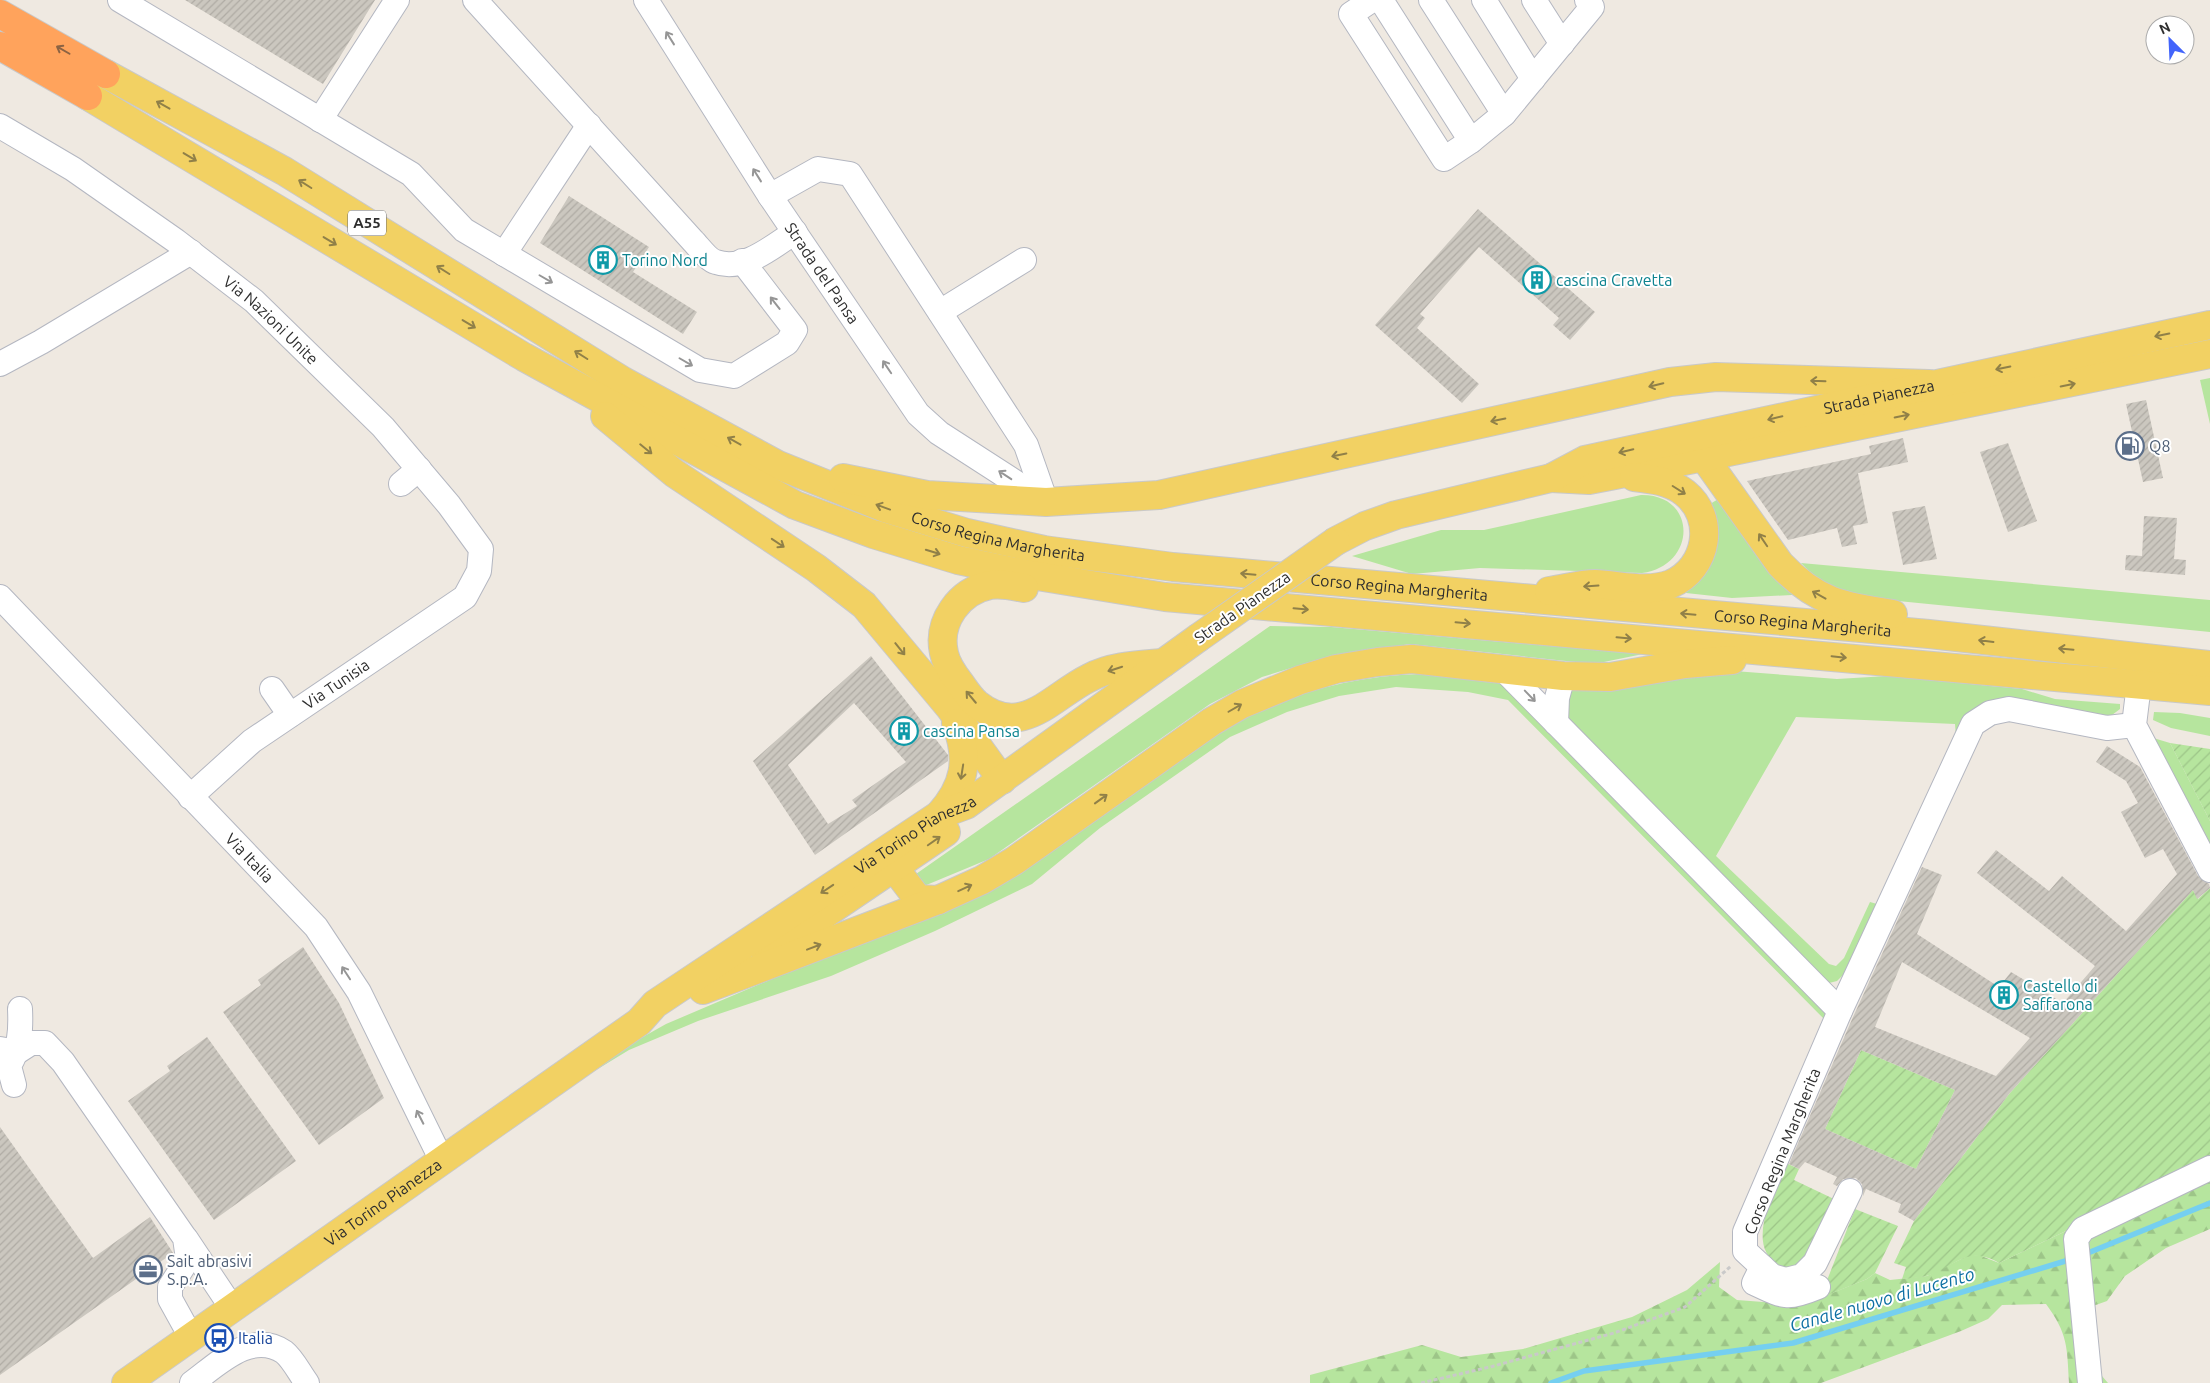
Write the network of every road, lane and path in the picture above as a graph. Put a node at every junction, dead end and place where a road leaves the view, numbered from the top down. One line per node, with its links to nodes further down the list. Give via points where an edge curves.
1 (120, 0): 18 (street)
2 (396, 0): 18 (street)
3 (475, 0): 19 (street)
4 (646, 0): 22 (street, Strada del Pansa, one-way to 4)
5 (1372, 0): 21 (street, via 1351,14 1444,159)
6 (1381, 0): 21 (street)
7 (1431, 0): 17 (street)
8 (1484, 0): 15 (street)
9 (1534, 0): 12 (street)
10 (1587, 0): 12 (street, via 1592,7)
11 (0, 14): 14 (highway, A55, one-way to 11)
12 (1562, 44): 15 (street)
13 (0, 46): 16 (highway, A55)
14 (106, 74): 37 (main road, Corso Regina Margherita / A55, one-way to 14, via 623,380 284,171)
15 (1534, 79): 17 (street)
16 (88, 96): 32 (main road, A55, one-way to 32)
17 (1504, 114): 21 (street)
18 (320, 120): 25 (street, via 411,174 464,230)
19 (589, 125): 25 (street); 27 (street, via 715,262 733,264)
20 (0, 126): 24 (street, Via Nazioni Unite, via 73,169)
21 (1471, 141)
22 (770, 196): 23 (street, Strada del Pansa); 28 (street, via 818,169 850,174)
23 (795, 232): 27 (street, via 757,257); 41 (street, Strada del Pansa, one-way to 23, via 939,433 918,414)
24 (191, 252): 31 (street); 42 (street, Via Nazioni Unite, via 254,301 384,427 410,476 481,549)
25 (504, 254): 27 (street, one-way to 27, via 700,370 734,376 788,342 795,330)
26 (1024, 260): 28 (street)
27 (742, 261)
28 (940, 312): 41 (street, via 1026,445)
29 (2210, 325): 33 (main road, Strada Pianezza, one-way to 33, via 1929,384)
30 (2210, 354): 34 (main road, Strada Pianezza, one-way to 30)
31 (0, 364)
32 (554, 374): 44 (main road, Corso Regina Margherita / A55, one-way to 44, via 795,505 873,534 958,560); 58 (main road, one-way to 58, via 674,473 816,568 864,605)
33 (1870, 390): 34 (main road, via 1876,406); 35 (main road, Strada Pianezza, one-way to 35); 41 (main road, one-way to 41, via 1716,377 1670,382 1159,495)
34 (1866, 424): 36 (main road, Strada Pianezza)
35 (1697, 448): 36 (main road, Strada Pianezza); 38 (main road, Strada Pianezza); 39 (main road, Strada Pianezza, one-way to 39, via 1585,460); 40 (main road)
36 (1744, 450): 40 (main road, via 1735,461 1731,474 1730,486)
37 (778, 465): 41 (main road, via 927,495); 45 (main road, Corso Regina Margherita, one-way to 37, via 1173,567 1044,550 967,534 885,508)
38 (1615, 476): 39 (main road, Strada Pianezza, via 1589,480); 45 (main road, one-way to 45, via 1663,482 1692,500 1701,516 1705,534 1701,552 1690,570 1672,583 1659,587 1593,584)
39 (1552, 478): 50 (main road, Strada Pianezza, bridge, via 1430,506 1364,526 1336,541)
40 (1735, 499): 46 (main road, one-way to 40, via 1894,614 1842,606 1807,588 1780,564)
41 (1046, 502)
42 (479, 570): 59 (street, Via Tunisia, via 466,597)
43 (0, 597): 63 (street, Via Italia)
44 (1165, 597): 49 (main road, Corso Regina Margherita, one-way to 49); 50 (main road, one-way to 44, via 1122,667 1088,678 1037,712 1012,717 987,711 975,703 948,665 943,644 947,622 957,604 964,597 989,586 1012,586 1111,606)
45 (1506, 598): 46 (main road, Corso Regina Margherita, one-way to 45)
46 (1929, 634): 48 (main road, Corso Regina Margherita, one-way to 46)
47 (2210, 647): 48 (main road, via 2167,644)
48 (2097, 652): 51 (main road, Corso Regina Margherita)
49 (1803, 654): 53 (main road, via 1685,664 1610,677); 54 (main road, Corso Regina Margherita, one-way to 54)
50 (1163, 663): 62 (main road, Strada Pianezza)
51 (2210, 665)
52 (1504, 670): 53 (main road); 60 (street, one-way to 60); 68 (main road, one-way to 52, via 1014,861 1211,722 1268,691 1336,669 1412,659)
53 (1563, 676): 60 (street, via 1556,698)
54 (2140, 684): 56 (main road, Corso Regina Margherita); 57 (main road); 61 (street)
55 (272, 688): 59 (street)
56 (2210, 691)
57 (2210, 706)
58 (950, 708): 62 (main road); 65 (main road, one-way to 65, via 962,738 964,768 961,783)
59 (290, 715): 63 (street, Via Tunisia, via 252,741)
60 (1556, 724): 71 (street)
61 (2134, 725): 67 (street); 71 (street, Corso Regina Margherita, via 2107,728 2009,709 1990,713 1973,724)
62 (1002, 780): 64 (main road, Strada Pianezza)
63 (190, 796): 75 (street, Via Italia, one-way to 63, via 359,992 316,927)
64 (966, 805): 65 (main road, Via Torino Pianezza); 66 (main road, Via Torino Pianezza, one-way to 64, via 950,830)
65 (939, 815): 66 (main road, Via Torino Pianezza)
66 (888, 860): 68 (main road, via 918,899); 69 (main road, Via Torino Pianezza, via 759,958); 72 (main road, Via Torino Pianezza, one-way to 72, via 655,1004)
67 (2210, 870)
68 (938, 900): 69 (main road, one-way to 68)
69 (703, 990): 72 (main road, Via Torino Pianezza, via 661,1014)
70 (20, 1009): 73 (street, via 21,1028)
71 (1840, 1011): 79 (street, Corso Regina Margherita, via 1745,1232)
72 (639, 1022): 75 (main road, Via Torino Pianezza)
73 (9, 1050): 74 (street); 78 (street, via 31,1043 45,1043 63,1062)
74 (14, 1085)
75 (442, 1161): 82 (main road, Via Torino Pianezza)
76 (2210, 1168): 88 (street, via 2083,1229 2076,1239)
77 (1850, 1191): 80 (street, Corso Regina Margherita, via 1815,1263 1802,1276 1786,1280 1772,1276)
78 (185, 1238): 82 (street); 83 (street, via 188,1259 170,1287 170,1299)
79 (1745, 1251): 80 (street, Corso Regina Margherita); 87 (path, via 1720,1278 1685,1307 1614,1333)
80 (1762, 1267): 81 (street, via 1754,1283 1774,1292 1794,1297)
81 (1818, 1287)
82 (232, 1308): 83 (main road, Via Torino Pianezza)
83 (191, 1337): 84 (main road, Via Torino Pianezza)
84 (126, 1383)
85 (192, 1383): 86 (street, via 238,1351 261,1344 285,1353)
86 (307, 1383)
87 (1421, 1383)
88 (2090, 1383)

